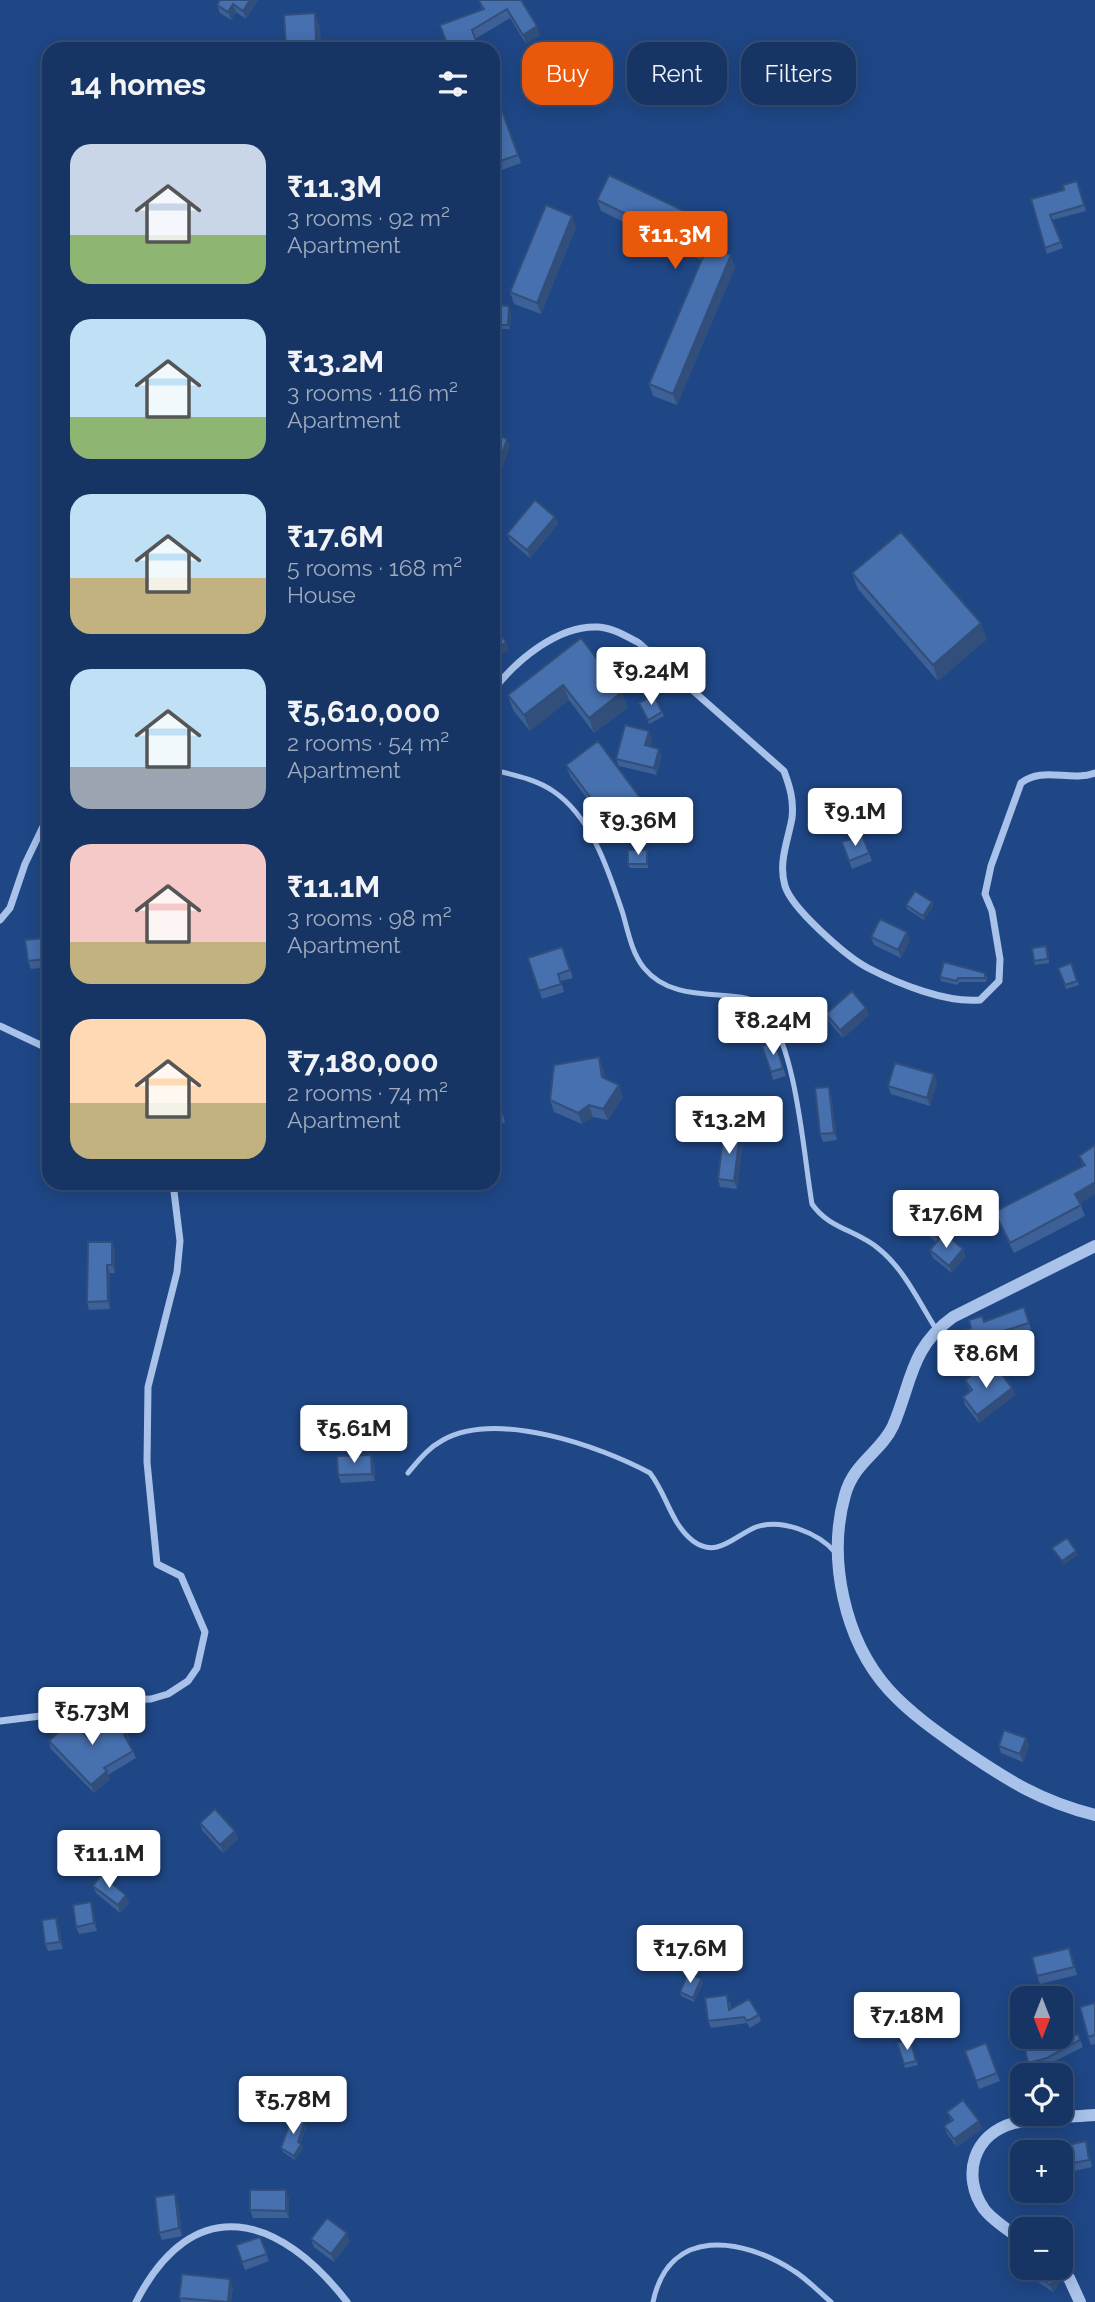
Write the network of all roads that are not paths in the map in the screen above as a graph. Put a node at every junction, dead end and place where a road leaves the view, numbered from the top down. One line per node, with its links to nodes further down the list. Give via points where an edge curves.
1 (500, 681): 3 (street, via 548,641 580,628 616,631 639,643 784,771 792,795 792,817 782,868 786,890 807,917 866,968 963,1002 980,1000 999,981 1000,959 985,894 1021,783 1031,776 1080,778)
2 (500, 772): 10 (lane, via 553,791 573,809 593,838 636,957 646,971 690,994 750,998 764,1007 791,1071 812,1204 820,1216 860,1236 896,1265)
3 (1095, 773)
4 (42, 828): 5 (street, via 10,908)
5 (0, 920)
6 (0, 1026): 7 (street)
7 (42, 1046)
8 (174, 1190): 13 (street, via 180,1241 177,1272 148,1387 147,1462 157,1564 181,1576 205,1632 204,1648 188,1681 169,1694 87,1702 65,1713)
9 (1095, 1246): 10 (street)
10 (936, 1329): 12 (street, via 919,1352 892,1427 850,1479 840,1523)
11 (408, 1474): 12 (lane, via 425,1452 445,1438 502,1428 551,1434 650,1474 680,1529 709,1549 758,1526 784,1526 825,1541)
12 (839, 1557): 14 (street, via 853,1626 889,1690 950,1741 1028,1793)
13 (0, 1721)
14 (1095, 1815)
15 (1095, 2115): 16 (street, via 1012,2124 979,2146 972,2169 977,2194 985,2210)
16 (1010, 2230)
17 (1070, 2280): 22 (street)
18 (136, 2302): 19 (street, via 169,2255 188,2238 208,2228 232,2225 284,2241 330,2280)
19 (347, 2302)
20 (653, 2302): 21 (lane, via 670,2262 685,2250 706,2244 762,2256 794,2271)
21 (831, 2302)
22 (1080, 2302)

